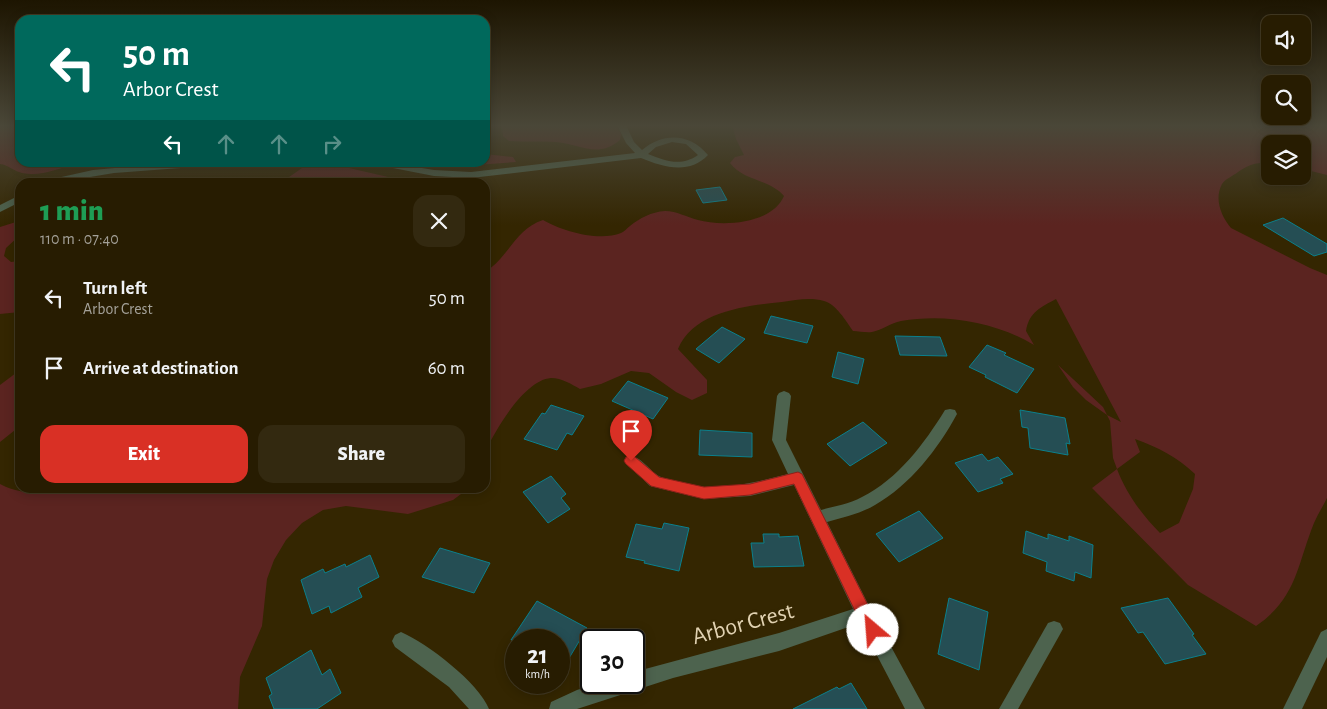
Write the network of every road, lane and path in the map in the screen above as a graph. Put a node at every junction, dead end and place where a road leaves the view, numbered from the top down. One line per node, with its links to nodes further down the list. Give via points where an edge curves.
1 (614, 158): 6 (street, via 472,174)
2 (650, 158): 3 (street, via 679,166)
3 (699, 158)
4 (87, 167): 7 (street)
5 (147, 167): 7 (street)
6 (400, 167)
7 (75, 175): 8 (street)
8 (65, 178)
9 (15, 201): 10 (street)
10 (0, 209)
11 (784, 396): 14 (street, via 779,440)
12 (950, 414): 15 (street, via 934,441 892,486 867,502)
13 (631, 461): 14 (street, via 656,482 704,493 750,490)
14 (798, 478): 15 (street)
15 (818, 518): 16 (street)
16 (864, 614): 20 (street, Arbor Crest, via 778,642); 24 (street)
17 (1054, 629): 25 (street)
18 (1327, 638): 26 (street)
19 (401, 641): 22 (street, via 440,669 476,701)
20 (645, 678)
21 (593, 694): 23 (street)
22 (480, 709)
23 (558, 709)
24 (916, 709)
25 (1008, 709)
26 (1292, 709)

